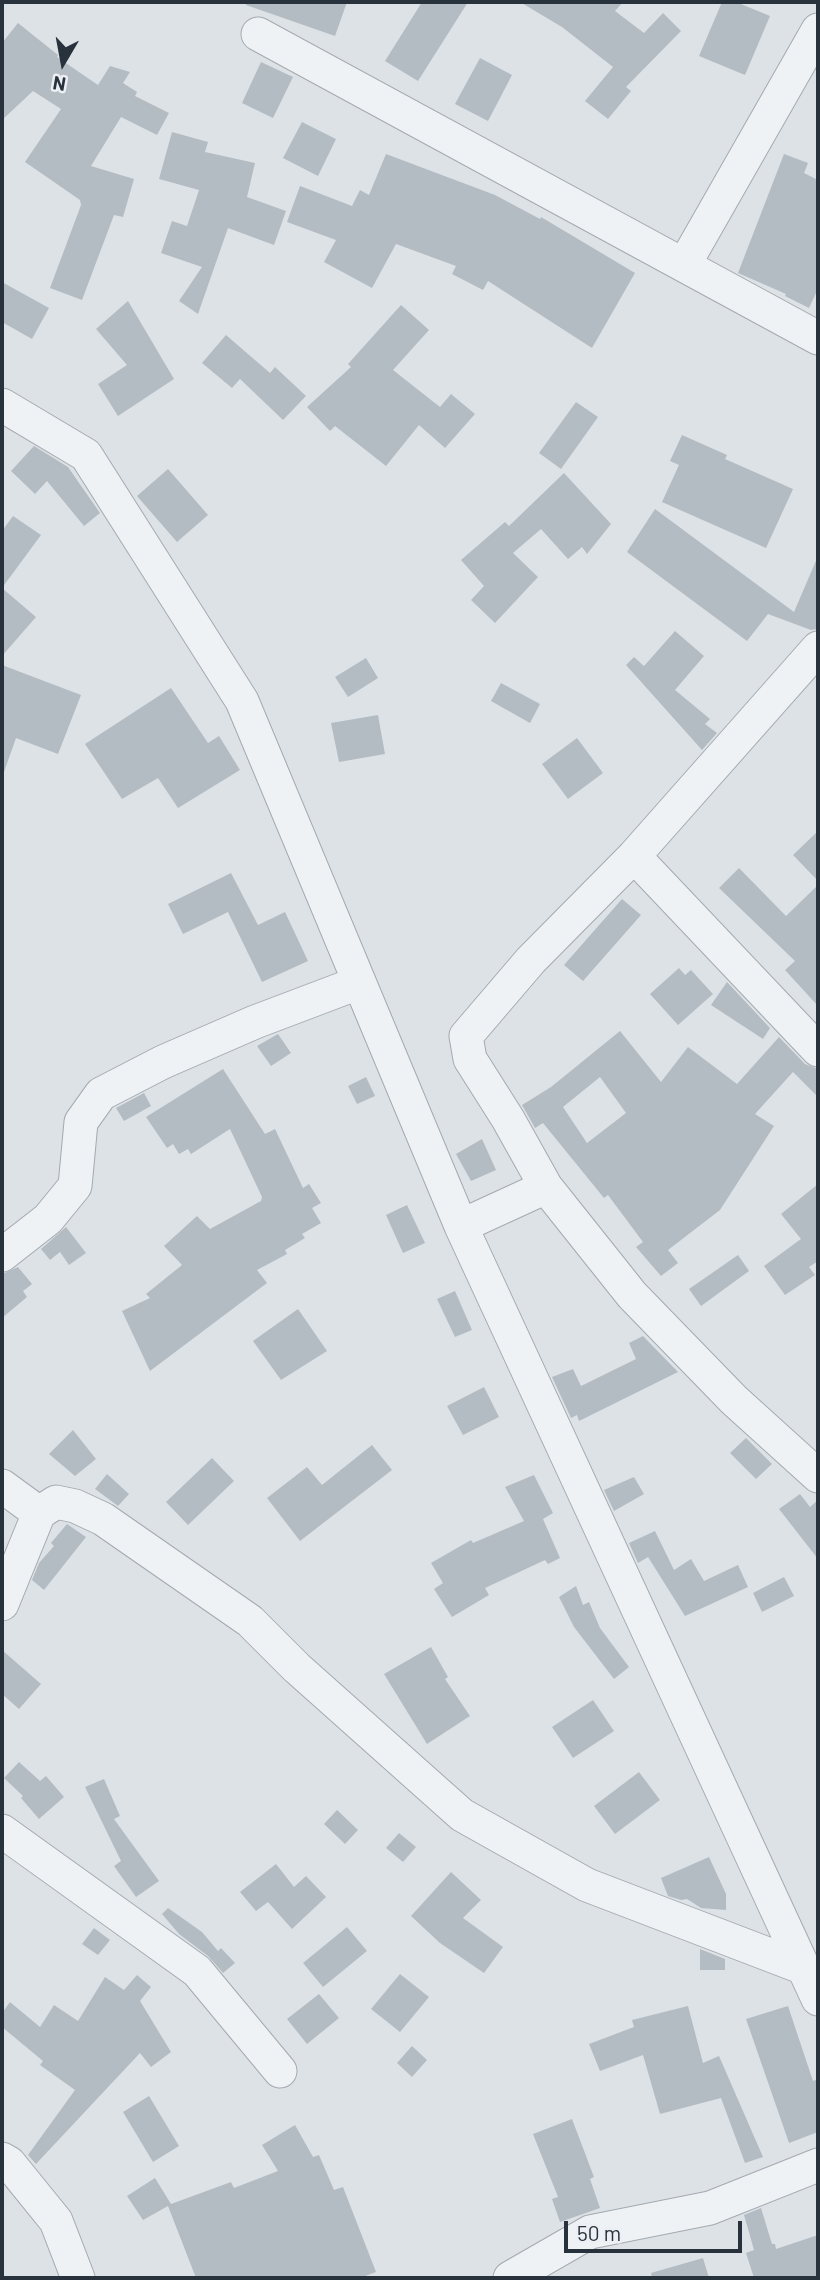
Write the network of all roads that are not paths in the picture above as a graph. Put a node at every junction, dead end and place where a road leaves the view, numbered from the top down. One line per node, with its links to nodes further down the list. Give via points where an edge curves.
1 (818, 30): 3 (street)
2 (258, 34): 3 (street)
3 (684, 265): 4 (street)
4 (818, 338)
5 (2, 405): 8 (street, via 86,455 243,701)
6 (818, 648): 7 (street)
7 (634, 856): 9 (street); 10 (street, via 531,960 466,1036 470,1059)
8 (358, 984): 11 (street); 12 (street, via 255,1022 101,1094 81,1122 75,1186 48,1219)
9 (818, 1050)
10 (545, 1187): 11 (street); 13 (street, via 632,1295 734,1400)
11 (461, 1226): 18 (street)
12 (2, 1255)
13 (818, 1476)
14 (2, 1486): 15 (street)
15 (39, 1513): 16 (street); 18 (street, via 56,1502 103,1518 250,1621 462,1815 587,1885)
16 (2, 1604)
17 (2, 1831): 20 (street, via 197,1971)
18 (804, 1968): 19 (street)
19 (818, 1999)
20 (280, 2071)
21 (2, 2159): 23 (street, via 56,2221)
22 (818, 2165): 24 (street, via 710,2208 590,2232)
23 (78, 2278)
24 (510, 2278)

